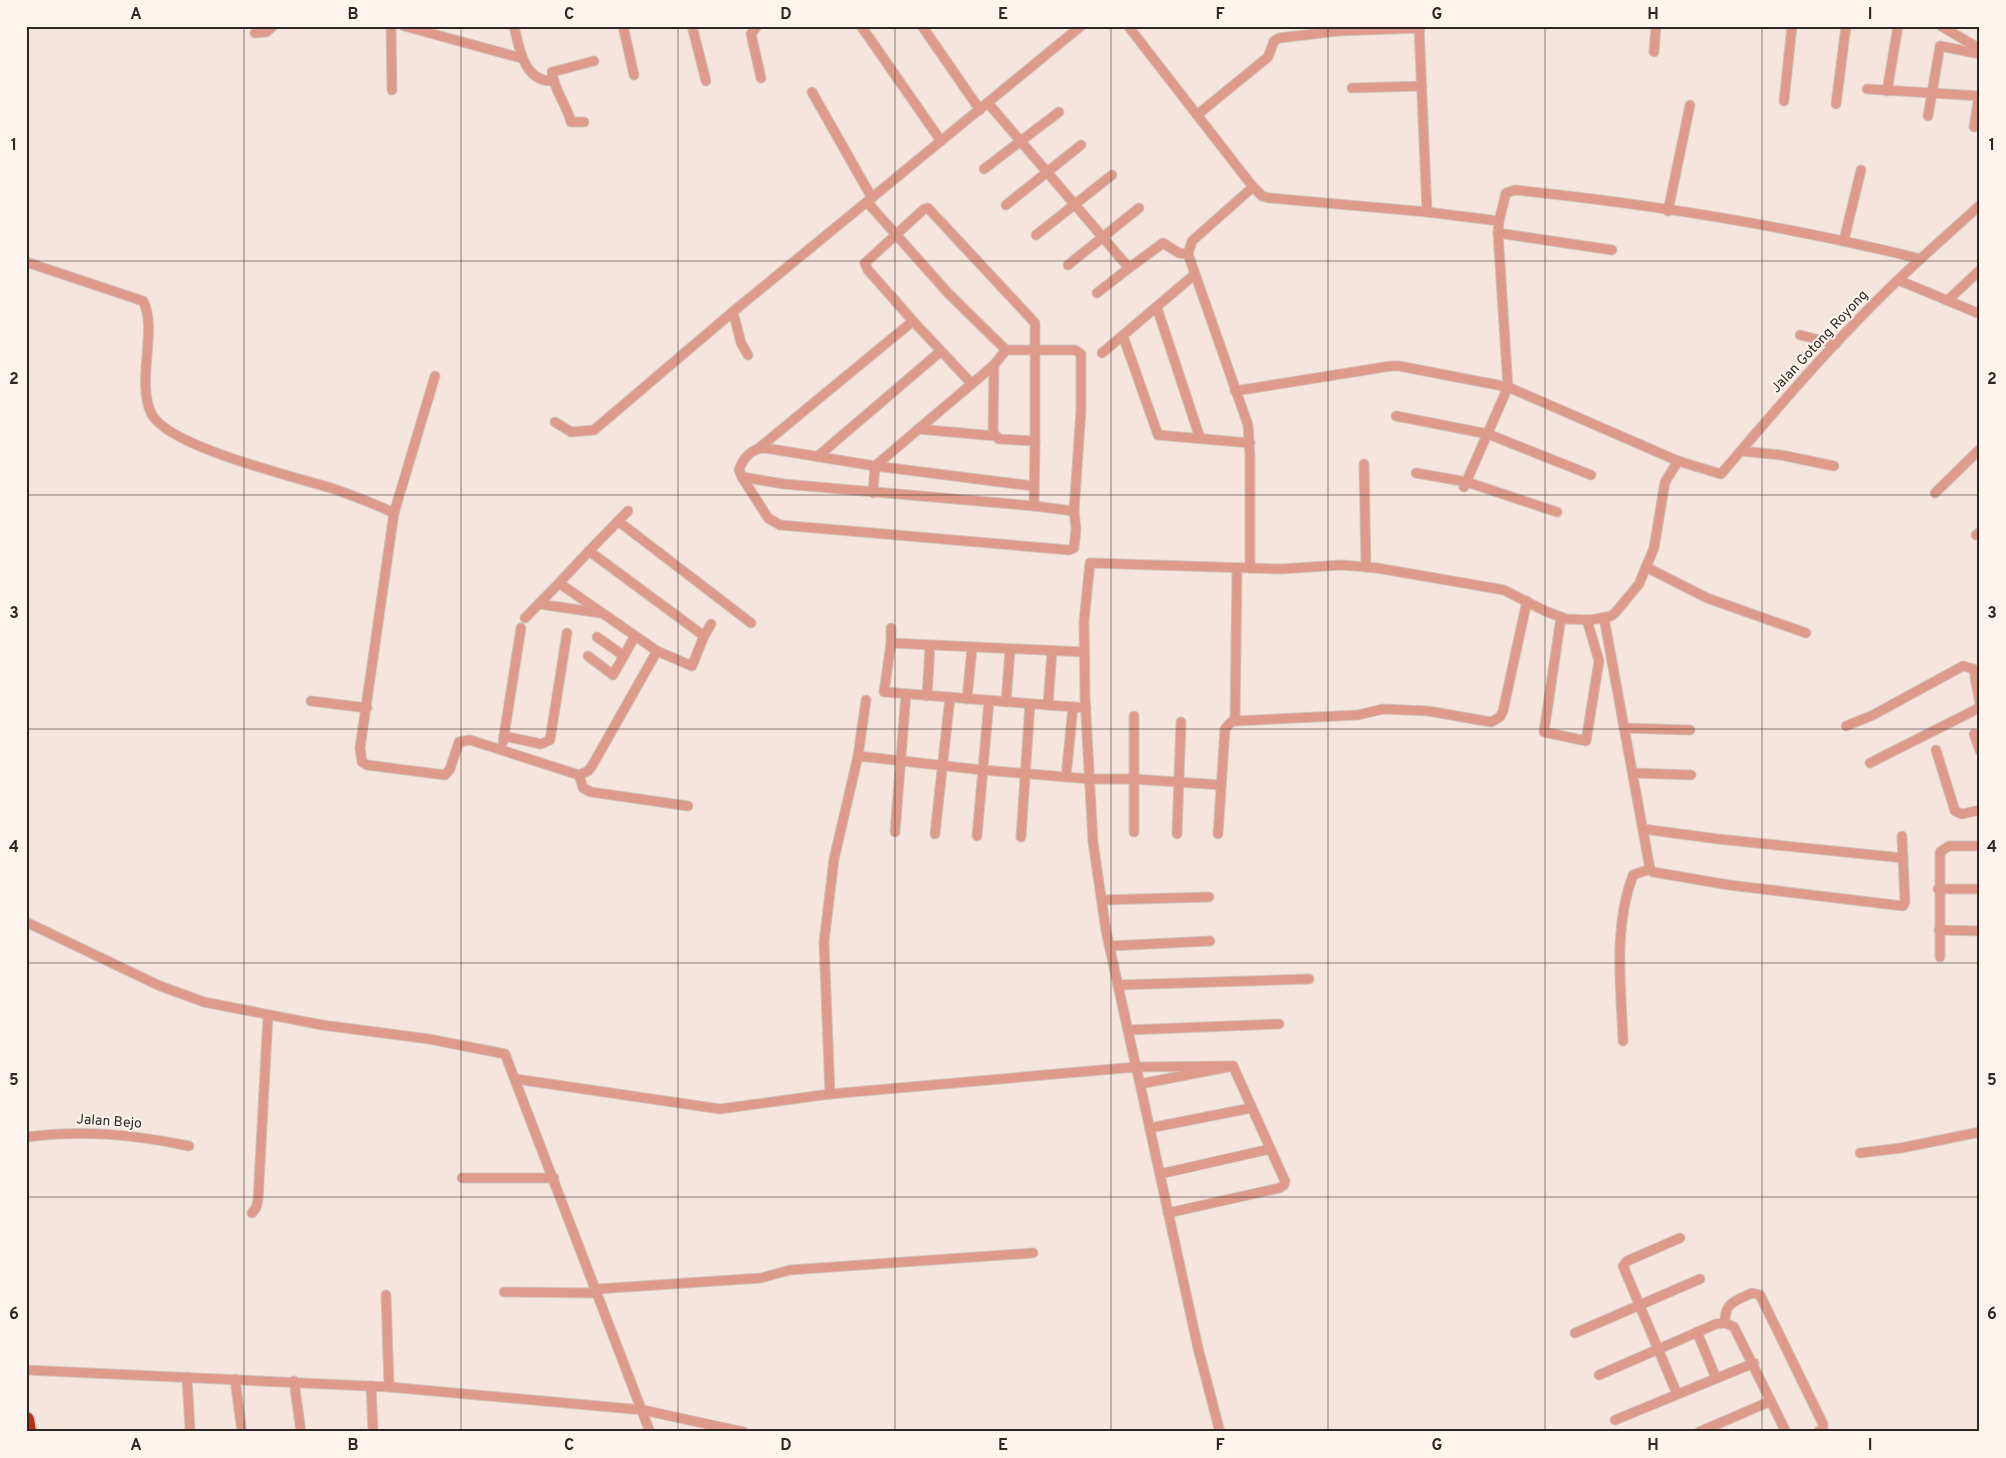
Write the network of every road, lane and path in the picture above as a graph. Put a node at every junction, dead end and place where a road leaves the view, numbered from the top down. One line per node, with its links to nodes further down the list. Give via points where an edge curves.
1 (273, 26): 18 (street, via 266,32)
2 (391, 26): 32 (street)
3 (404, 26): 23 (street)
4 (514, 26): 23 (street)
5 (623, 26): 25 (street)
6 (692, 26): 28 (street)
7 (758, 26): 26 (street, via 751,34)
8 (862, 26): 48 (street)
9 (922, 26): 41 (street)
10 (1081, 26): 38 (street)
11 (1128, 26): 43 (street)
12 (1656, 26): 21 (street)
13 (1792, 26): 37 (street)
14 (1846, 26): 39 (street)
15 (1898, 26): 33 (street)
16 (1419, 27): 29 (street); 43 (street, via 1279,38 1274,41 1268,57)
17 (1942, 27): 19 (street); 20 (street)
18 (256, 33)
19 (1940, 46): 22 (street); 35 (street)
20 (1980, 48)
21 (1654, 52)
22 (1980, 54)
23 (521, 58): 27 (street, via 539,79)
24 (594, 61): 27 (street, via 553,71)
25 (634, 75)
26 (760, 78)
27 (554, 81): 45 (street, via 568,108 571,122)
28 (706, 81)
29 (1422, 86): 30 (street); 61 (street)
30 (1352, 88)
31 (1866, 89): 33 (street)
32 (392, 90)
33 (1887, 91): 35 (street)
34 (812, 92): 55 (street)
35 (1931, 94): 36 (street); 44 (street)
36 (1979, 96): 46 (street)
37 (1784, 101)
38 (988, 103): 41 (street); 47 (street)
39 (1836, 104)
40 (1690, 105): 60 (street)
41 (980, 110): 48 (street)
42 (1059, 112): 47 (street)
43 (1197, 115): 54 (street)
44 (1928, 116)
45 (584, 122)
46 (1974, 127)
47 (1020, 140): 50 (street); 52 (street)
48 (941, 142): 55 (street)
49 (1081, 145): 52 (street)
50 (984, 170)
51 (1861, 170): 67 (street)
52 (1047, 172): 56 (street); 57 (street)
53 (1112, 175): 57 (street)
54 (1253, 187): 61 (street, via 1269,198); 69 (street, via 1192,241)
55 (869, 200): 64 (street); 80 (street)
56 (1006, 205)
57 (1075, 205): 65 (street); 66 (street)
58 (1980, 205): 70 (street, Jalan Gotong Royong)
59 (1139, 208): 66 (street)
60 (1668, 211): 62 (street, via 1578,196 1515,190 1506,192); 67 (street)
61 (1427, 212): 62 (street)
62 (1499, 221): 63 (street)
63 (1498, 233): 68 (street); 94 (street)
64 (896, 234): 82 (street, via 865,264); 86 (street, via 948,293); 88 (street, via 924,209 930,209 1033,320 1036,328)
65 (1036, 235)
66 (1103, 238): 72 (street); 73 (street)
67 (1844, 240): 70 (street)
68 (1612, 250)
69 (1188, 254): 73 (street, via 1176,252 1163,243); 74 (street)
70 (1921, 259): 76 (street, Jalan Gotong Royong)
71 (26, 262): 123 (street, via 143,301 148,315 147,402 158,423 172,433 211,451 335,490)
72 (1068, 265)
73 (1129, 268): 77 (street)
74 (1194, 275): 79 (street); 95 (street)
75 (1977, 275): 78 (street)
76 (1898, 280): 78 (street); 85 (street, Jalan Gotong Royong)
77 (1097, 293)
78 (1948, 300): 81 (street)
79 (1157, 308): 84 (street); 101 (street)
80 (733, 312): 90 (street, via 741,343); 97 (street, via 594,430 571,432)
81 (1980, 314)
82 (913, 321): 87 (street); 104 (street)
83 (1800, 335): 85 (street)
84 (1123, 336): 89 (street); 101 (street, via 1155,431 1160,436)
85 (1836, 344): 106 (street, Jalan Gotong Royong)
86 (1006, 350): 88 (street); 91 (street)
87 (941, 351): 93 (street); 107 (street)
88 (1034, 351): 102 (street); 121 (street, via 1075,350 1081,354)
89 (1102, 353)
90 (748, 354)
91 (994, 365): 93 (street); 100 (street, via 991,429)
92 (435, 376): 123 (street)
93 (972, 384): 98 (street)
94 (1508, 387): 95 (street, via 1392,366); 99 (street); 108 (street)
95 (1235, 391): 103 (street, via 1248,425)
96 (1396, 416): 99 (street)
97 (555, 422)
98 (918, 429): 100 (street); 110 (street)
99 (1488, 434): 113 (street); 115 (street)
100 (995, 436): 102 (street)
101 (1200, 438): 103 (street)
102 (1035, 442): 116 (street)
103 (1250, 443): 128 (street)
104 (759, 448): 107 (street); 114 (street, via 743,461 739,470)
105 (1980, 450): 118 (street)
106 (1741, 451): 108 (street, Jalan Gotong Royong, via 1721,474); 111 (street)
107 (817, 457): 110 (street)
108 (1678, 461): 129 (street, via 1665,482 1654,548)
109 (1364, 464): 126 (street)
110 (874, 466): 116 (street); 117 (street)
111 (1834, 466)
112 (1416, 472): 115 (street)
113 (1591, 475)
114 (742, 477): 117 (street); 121 (street, via 768,518 780,525 1072,550 1075,544)
115 (1466, 484): 122 (street)
116 (1033, 486): 119 (street)
117 (873, 493): 119 (street)
118 (1935, 493)
119 (1034, 506): 121 (street)
120 (628, 511): 124 (street)
121 (1074, 511)
122 (1557, 512)
123 (394, 513): 169 (street)
124 (618, 522): 125 (street); 138 (street)
125 (589, 551): 130 (street); 145 (street)
126 (1366, 567): 128 (street); 131 (street, via 1504,590)
127 (1237, 568): 128 (street); 153 (street, via 1090,563); 172 (street)
128 (1250, 568)
129 (1646, 568): 136 (street, via 1622,606); 143 (street, via 1707,598)
130 (559, 583): 132 (street); 133 (street)
131 (1527, 601): 134 (street); 172 (street, via 1503,711 1491,722 1428,711 1383,709 1358,715)
132 (539, 604): 133 (street); 135 (street)
133 (602, 613): 144 (street)
134 (1561, 617): 137 (street); 137 (street, via 1544,732 1586,741 1599,661)
135 (526, 618)
136 (1604, 618): 137 (street); 175 (street)
137 (1587, 620)
138 (751, 623)
139 (711, 624): 145 (street)
140 (521, 628): 178 (street)
141 (891, 628): 147 (street)
142 (567, 633): 178 (street, via 550,740 541,744)
143 (1806, 633)
144 (636, 636): 152 (street); 155 (street)
145 (704, 636): 152 (street, via 692,666)
146 (597, 637): 155 (street)
147 (891, 644): 148 (street); 157 (street, via 884,692)
148 (930, 646): 149 (street); 158 (street)
149 (972, 648): 150 (street); 160 (street)
150 (1010, 650): 151 (street); 164 (street)
151 (1052, 651): 153 (street); 167 (street)
152 (657, 652): 189 (street, via 592,766)
153 (1084, 652): 170 (street)
154 (588, 656): 155 (street, via 613,675)
155 (624, 656)
156 (1978, 682): 166 (street); 174 (street, via 1974,669 1963,666 1873,715)
157 (906, 694): 158 (street); 183 (street)
158 (927, 696): 159 (street)
159 (950, 697): 160 (street); 185 (street)
160 (967, 699): 162 (street)
161 (866, 700): 182 (street)
162 (989, 700): 164 (street); 186 (street)
163 (311, 701): 169 (street)
164 (1006, 702): 165 (street)
165 (1030, 704): 167 (street); 188 (street)
166 (1980, 704): 184 (street, via 1977,709)
167 (1048, 705): 168 (street)
168 (1073, 707): 170 (street); 191 (street)
169 (367, 708): 179 (street, via 360,755 367,765 440,776 450,769 459,742 470,740)
170 (1086, 708): 193 (street)
171 (1134, 716): 192 (street)
172 (1236, 721): 195 (street, via 1225,729)
173 (1181, 722): 194 (street)
174 (1846, 726)
175 (1624, 728): 176 (street); 187 (street)
176 (1690, 730)
177 (1974, 734): 181 (street)
178 (504, 736): 179 (street)
179 (502, 750): 189 (street)
180 (1936, 750): 197 (street, via 1955,811 1962,814)
181 (1980, 751)
182 (858, 756): 183 (street); 230 (street, via 834,859 824,933)
183 (902, 760): 185 (street); 199 (street)
184 (1870, 762)
185 (942, 765): 186 (street); 201 (street)
186 (982, 770): 188 (street); 204 (street)
187 (1633, 773): 190 (street); 198 (street)
188 (1026, 774): 191 (street); 206 (street)
189 (579, 775): 196 (street, via 583,788 591,792)
190 (1690, 775)
191 (1066, 777): 193 (street)
192 (1133, 779): 193 (street); 194 (street); 200 (street)
193 (1090, 780): 213 (street, via 1093,842)
194 (1178, 782): 195 (street); 202 (street)
195 (1221, 785): 203 (street)
196 (688, 806)
197 (1980, 810)
198 (1643, 829): 208 (street); 209 (street)
199 (895, 832)
200 (1134, 832)
201 (935, 834)
202 (1177, 834)
203 (1218, 834)
204 (977, 836)
205 (1902, 836): 208 (street)
206 (1021, 837)
207 (1980, 846): 210 (street, via 1942,849)
208 (1903, 858): 209 (street, via 1905,902 1901,906 1657,874)
209 (1650, 868): 225 (street, via 1633,875 1625,896 1619,946)
210 (1938, 889): 211 (street); 215 (street)
211 (1980, 889)
212 (1209, 898): 213 (street)
213 (1102, 900): 218 (street)
214 (26, 922): 222 (street, via 179,994)
215 (1939, 930): 216 (street); 219 (street)
216 (1980, 931)
217 (1210, 941): 218 (street)
218 (1110, 946): 221 (street)
219 (1940, 956)
220 (1309, 979): 221 (street)
221 (1118, 985): 224 (street)
222 (268, 1016): 228 (street, via 498,1051 505,1054); 241 (street, via 258,1200)
223 (1279, 1024): 224 (street)
224 (1128, 1030): 227 (street)
225 (1623, 1041)
226 (1233, 1066): 227 (street); 229 (street); 231 (street)
227 (1136, 1067): 229 (street); 230 (street)
228 (516, 1079): 230 (street, via 720,1109); 240 (street)
229 (1140, 1084): 232 (street)
230 (830, 1094)
231 (1251, 1108): 232 (street); 236 (street)
232 (1150, 1128): 238 (street)
233 (1980, 1132): 237 (street)
234 (26, 1137): 235 (street, Jalan Bejo, via 93,1132)
235 (189, 1146)
236 (1270, 1149): 238 (street); 242 (street, via 1284,1185)
237 (1860, 1153)
238 (1160, 1174): 242 (street)
239 (462, 1178): 240 (street)
240 (554, 1178): 246 (street)
241 (252, 1213)
242 (1168, 1213): 275 (street)
243 (1680, 1238): 249 (street, via 1627,1261 1624,1266)
244 (1033, 1253): 246 (street, via 790,1270 761,1278)
245 (1700, 1279): 249 (street)
246 (598, 1291): 247 (street); 265 (street)
247 (504, 1292)
248 (386, 1295): 262 (street)
249 (1640, 1306): 252 (street); 253 (street)
250 (1725, 1322): 251 (street); 254 (street, via 1734,1327); 278 (street, via 1728,1306 1752,1293 1760,1295 1823,1424)
251 (1697, 1332): 253 (street); 258 (street)
252 (1576, 1333)
253 (1658, 1349): 256 (street); 263 (street)
254 (1754, 1363): 258 (street); 264 (street)
255 (26, 1370): 257 (street)
256 (1599, 1375)
257 (187, 1377): 259 (street); 268 (street)
258 (1716, 1378): 263 (street)
259 (235, 1379): 260 (street); 270 (street)
260 (294, 1381): 261 (street); 271 (street)
261 (371, 1386): 262 (street); 272 (street)
262 (388, 1387): 265 (street)
263 (1677, 1394): 267 (street)
264 (1771, 1401): 276 (street); 277 (street)
265 (643, 1410): 273 (street); 274 (street)
266 (26, 1420): 269 (highway)
267 (1615, 1420)
268 (190, 1430)
269 (28, 1432)
270 (242, 1432)
271 (301, 1432)
272 (373, 1432)
273 (650, 1432)
274 (744, 1432)
275 (1220, 1432)
276 (1699, 1432)
277 (1786, 1432)
278 (1818, 1432)

